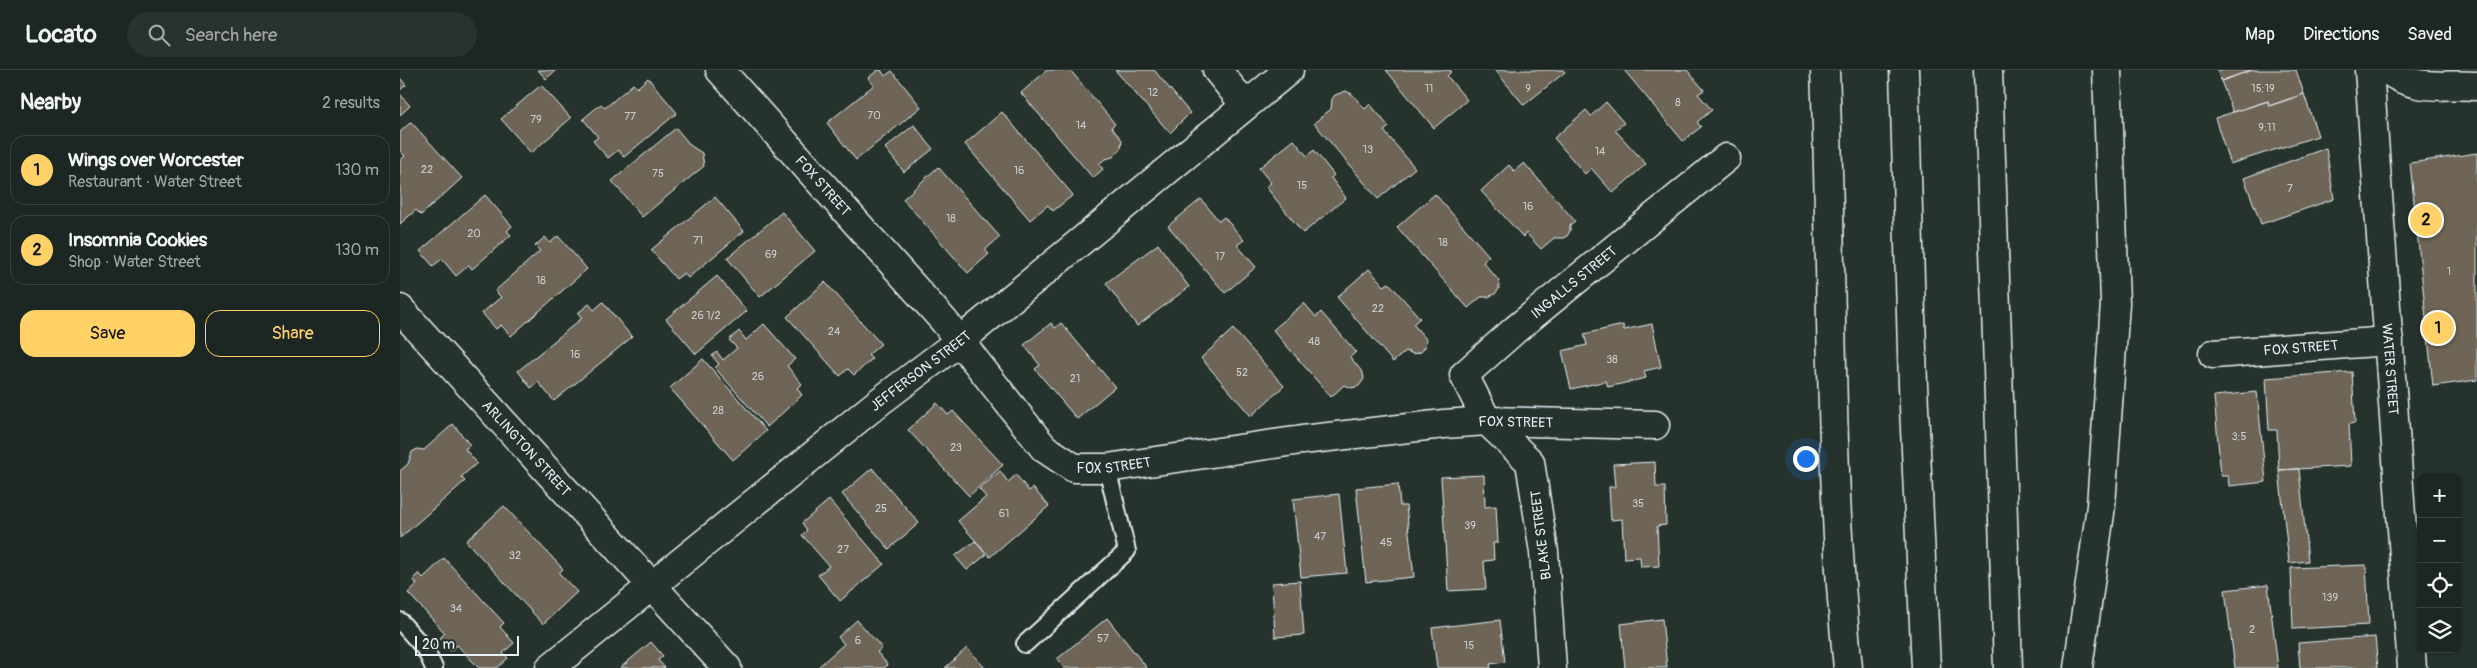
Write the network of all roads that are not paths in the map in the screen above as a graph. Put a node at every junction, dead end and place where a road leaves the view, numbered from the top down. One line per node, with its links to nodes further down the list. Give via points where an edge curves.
1 (720, 70): 14 (main road, FOX STREET)
2 (1217, 70): 11 (main road)
3 (1289, 70): 11 (main road, JEFFERSON STREET)
4 (1825, 70): 27 (main road, via 1833,375 1842,604)
5 (1904, 70): 28 (main road)
6 (1988, 70): 29 (main road)
7 (2107, 70): 30 (main road, via 2115,303 2101,506)
8 (2369, 70): 15 (main road, WATER STREET)
9 (2387, 70): 10 (main road, via 2419,85)
10 (2477, 86)
11 (1245, 105): 14 (main road, JEFFERSON STREET)
12 (1726, 158): 17 (main road, INGALLS STREET, via 1464,375)
13 (400, 309): 20 (main road, ARLINGTON STREET)
14 (961, 340): 19 (main road, FOX STREET, via 1044,448 1074,468); 20 (main road, JEFFERSON STREET, via 879,402)
15 (2389, 341): 16 (main road, FOX STREET); 31 (main road, WATER STREET)
16 (2213, 354)
17 (1486, 421): 18 (main road, FOX STREET); 19 (main road, FOX STREET, via 1302,440); 26 (main road, BLAKE STREET, via 1530,462 1544,552)
18 (1656, 425)
19 (1107, 468): 22 (lane, via 1128,551)
20 (652, 586): 24 (main road, JEFFERSON STREET); 25 (main road, ARLINGTON STREET)
21 (400, 622): 23 (lane, via 425,649)
22 (1025, 644)
23 (434, 668)
24 (550, 668)
25 (727, 668)
26 (1552, 668)
27 (1848, 668)
28 (1926, 668)
29 (2008, 668)
30 (2078, 668)
31 (2412, 668)

